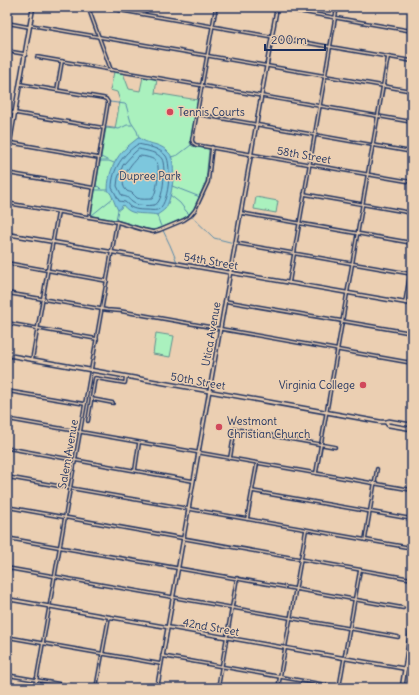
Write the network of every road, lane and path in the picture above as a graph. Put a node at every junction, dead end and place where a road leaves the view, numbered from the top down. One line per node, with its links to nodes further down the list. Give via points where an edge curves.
1 (33, 7): 9 (main road)
2 (88, 7): 13 (street)
3 (101, 7): 10 (street)
4 (216, 7): 10 (street)
5 (276, 7): 7 (street); 12 (street, Utica Avenue)
6 (337, 7): 7 (street)
7 (335, 18): 11 (street); 14 (street)
8 (7, 23): 9 (street)
9 (30, 26): 13 (street); 16 (main road)
10 (212, 26): 12 (street); 17 (street)
11 (412, 32)
12 (272, 36): 14 (street); 22 (street, Utica Avenue)
13 (99, 37): 17 (street); 23 (street)
14 (330, 46): 19 (street); 24 (street)
15 (7, 51): 16 (street)
16 (25, 54): 25 (main road)
17 (207, 55): 22 (street); 26 (street)
18 (37, 56): 20 (street)
19 (388, 57): 21 (street); 27 (street)
20 (62, 61): 23 (street); 28 (street)
21 (412, 61)
22 (266, 66): 24 (street); 30 (street, Utica Avenue)
23 (111, 70): 26 (street)
24 (325, 76): 27 (street); 31 (street)
25 (20, 84): 28 (street); 33 (main road)
26 (202, 85): 30 (street); 34 (street)
27 (383, 86): 29 (street); 35 (street)
28 (57, 90): 38 (street, via 106,100 108,103)
29 (412, 91)
30 (261, 95): 31 (street); 37 (street, Utica Avenue)
31 (320, 106): 35 (street); 39 (street)
32 (7, 112): 33 (street)
33 (15, 113): 38 (street); 40 (main road)
34 (197, 114): 37 (street); 42 (street, 58th Street, via 193,143)
35 (378, 116): 36 (street); 41 (street)
36 (412, 122)
37 (256, 124): 39 (street); 44 (street, Utica Avenue)
38 (104, 129): 46 (street)
39 (315, 135): 41 (street); 47 (street)
40 (8, 142): 45 (main road); 46 (street)
41 (373, 145): 43 (street); 49 (street)
42 (212, 147): 44 (street, 58th Street); 59 (street, via 208,182 190,216 153,232)
43 (412, 152)
44 (251, 154): 47 (street, 58th Street); 56 (street, Utica Avenue)
45 (7, 158)
46 (99, 158): 51 (street)
47 (309, 164): 49 (street, 58th Street); 52 (street)
48 (7, 173): 51 (street)
49 (368, 174): 50 (street, 58th Street); 54 (street)
50 (412, 182)
51 (94, 188): 58 (street)
52 (304, 194): 54 (street); 60 (street)
53 (7, 203): 55 (street)
54 (363, 204): 57 (street); 61 (street)
55 (58, 212): 58 (street); 63 (street)
56 (241, 213): 60 (street); 64 (street, Utica Avenue)
57 (412, 213)
58 (89, 217): 59 (street)
59 (117, 222): 66 (street, Salem Avenue)
60 (299, 223): 61 (street); 67 (street)
61 (358, 233): 65 (street); 69 (street)
62 (7, 234): 63 (street, 54th Street)
63 (53, 242): 66 (street, 54th Street); 71 (street)
64 (235, 243): 67 (street); 72 (street, Utica Avenue)
65 (412, 243)
66 (112, 252): 72 (street, 54th Street); 74 (street, Salem Avenue)
67 (294, 253): 69 (street); 75 (street)
68 (7, 263): 71 (street)
69 (352, 263): 73 (street); 76 (street)
70 (412, 263): 73 (street)
71 (48, 271): 74 (street); 78 (street)
72 (230, 272): 75 (street, 54th Street); 79 (street, Utica Avenue)
73 (411, 273): 80 (street)
74 (107, 281): 82 (street, Salem Avenue)
75 (289, 282): 76 (street, 54th Street)
76 (347, 293): 80 (street, 54th Street); 83 (street)
77 (7, 294): 78 (street)
78 (43, 300): 82 (street); 85 (street)
79 (225, 301): 83 (street); 86 (street, Utica Avenue)
80 (405, 302): 81 (street, 54th Street)
81 (412, 304)
82 (102, 309): 86 (street); 88 (street, Salem Avenue)
83 (342, 321): 87 (street); 89 (street)
84 (7, 323): 85 (street)
85 (38, 328): 88 (street); 91 (street)
86 (220, 330): 89 (street); 98 (street, Utica Avenue)
87 (412, 333)
88 (97, 339): 93 (street, Salem Avenue)
89 (337, 350): 92 (street); 104 (street)
90 (7, 356): 91 (main road, 50th Street)
91 (32, 360): 93 (main road, 50th Street)
92 (412, 363)
93 (91, 370): 94 (main road, 50th Street); 95 (street, Salem Avenue)
94 (126, 377): 97 (street, via 125,383 95,378); 98 (main road, 50th Street)
95 (88, 390): 97 (street); 101 (street, Salem Avenue)
96 (7, 391): 101 (street)
97 (93, 391): 99 (street)
98 (209, 391): 104 (main road, 50th Street); 115 (street, Utica Avenue)
99 (92, 400): 100 (street); 103 (street)
100 (113, 403)
101 (85, 404): 102 (street, Salem Avenue)
102 (84, 409): 103 (street); 110 (street, Salem Avenue)
103 (90, 410): 106 (street)
104 (327, 412): 107 (main road, 50th Street); 112 (street)
105 (7, 419): 110 (street)
106 (88, 421)
107 (386, 422): 108 (main road, 50th Street); 109 (main road, 50th Street, via 388,425)
108 (412, 425)
109 (412, 429)
110 (80, 432): 111 (street); 117 (street, Salem Avenue)
111 (139, 442): 115 (street); 120 (street)
112 (321, 444): 113 (street); 116 (street, via 235,429); 121 (street)
113 (335, 447)
114 (7, 448): 117 (street)
115 (198, 453): 116 (street); 123 (street, Utica Avenue)
116 (230, 458): 118 (street)
117 (75, 460): 120 (street); 125 (street, Salem Avenue)
118 (257, 463): 121 (street); 127 (street)
119 (377, 469): 124 (street)
120 (135, 470): 123 (street)
121 (316, 474): 124 (street)
122 (7, 477): 125 (street)
123 (193, 481): 129 (street, Utica Avenue)
124 (375, 484): 126 (street); 130 (street)
125 (70, 488): 129 (street); 131 (street, Salem Avenue)
126 (412, 490)
127 (252, 491): 130 (street); 132 (street)
128 (7, 507): 131 (street)
129 (188, 509): 132 (street); 136 (street, Utica Avenue)
130 (370, 512): 133 (street); 137 (street)
131 (65, 518): 136 (street); 138 (street, Salem Avenue)
132 (247, 519): 134 (street)
133 (412, 519)
134 (306, 530): 137 (street); 140 (street)
135 (7, 538): 138 (street)
136 (183, 538): 140 (street); 142 (street, Utica Avenue)
137 (365, 540): 139 (street)
138 (60, 547): 142 (street); 144 (street, Salem Avenue)
139 (412, 548)
140 (301, 559): 143 (street); 147 (street)
141 (7, 568): 144 (street)
142 (178, 568): 145 (street); 148 (street, Utica Avenue)
143 (360, 569): 146 (street); 150 (street)
144 (55, 577): 148 (street); 151 (street, Salem Avenue)
145 (237, 578): 147 (street); 152 (street)
146 (412, 579)
147 (296, 589): 150 (street); 155 (street)
148 (172, 598): 152 (street); 157 (street, Utica Avenue)
149 (7, 599): 151 (street, 42nd Street)
150 (355, 599): 153 (street); 158 (street)
151 (50, 606): 154 (street, 42nd Street); 163 (street, Salem Avenue)
152 (232, 608): 155 (street); 160 (street)
153 (404, 608)
154 (109, 617): 157 (street, 42nd Street); 165 (street)
155 (290, 618): 158 (street); 164 (street)
156 (412, 620): 162 (main road)
157 (167, 627): 160 (street, 42nd Street); 166 (street, Utica Avenue)
158 (350, 629): 161 (street); 167 (street)
159 (7, 637): 163 (street)
160 (226, 637): 164 (street, 42nd Street); 169 (street)
161 (398, 637)
162 (410, 640): 170 (main road)
163 (43, 643): 165 (street); 174 (street, Salem Avenue)
164 (285, 648): 167 (street, 42nd Street); 173 (street)
165 (102, 653): 168 (street); 178 (street)
166 (162, 656): 168 (street, Utica Avenue); 169 (street)
167 (344, 658): 170 (street, 42nd Street); 182 (street)
168 (161, 664): 175 (street, Utica Avenue)
169 (221, 667): 173 (street); 180 (street)
170 (405, 669): 171 (street, 42nd Street); 184 (main road)
171 (412, 670)
172 (7, 675): 174 (street)
173 (280, 677): 181 (street); 182 (street)
174 (37, 680): 176 (street, Salem Avenue); 177 (street)
175 (157, 687): 179 (street)
176 (35, 688)
177 (83, 688)
178 (96, 688)
179 (170, 688)
180 (218, 688)
181 (278, 688)
182 (339, 688): 183 (street)
183 (343, 688)
184 (402, 688)

